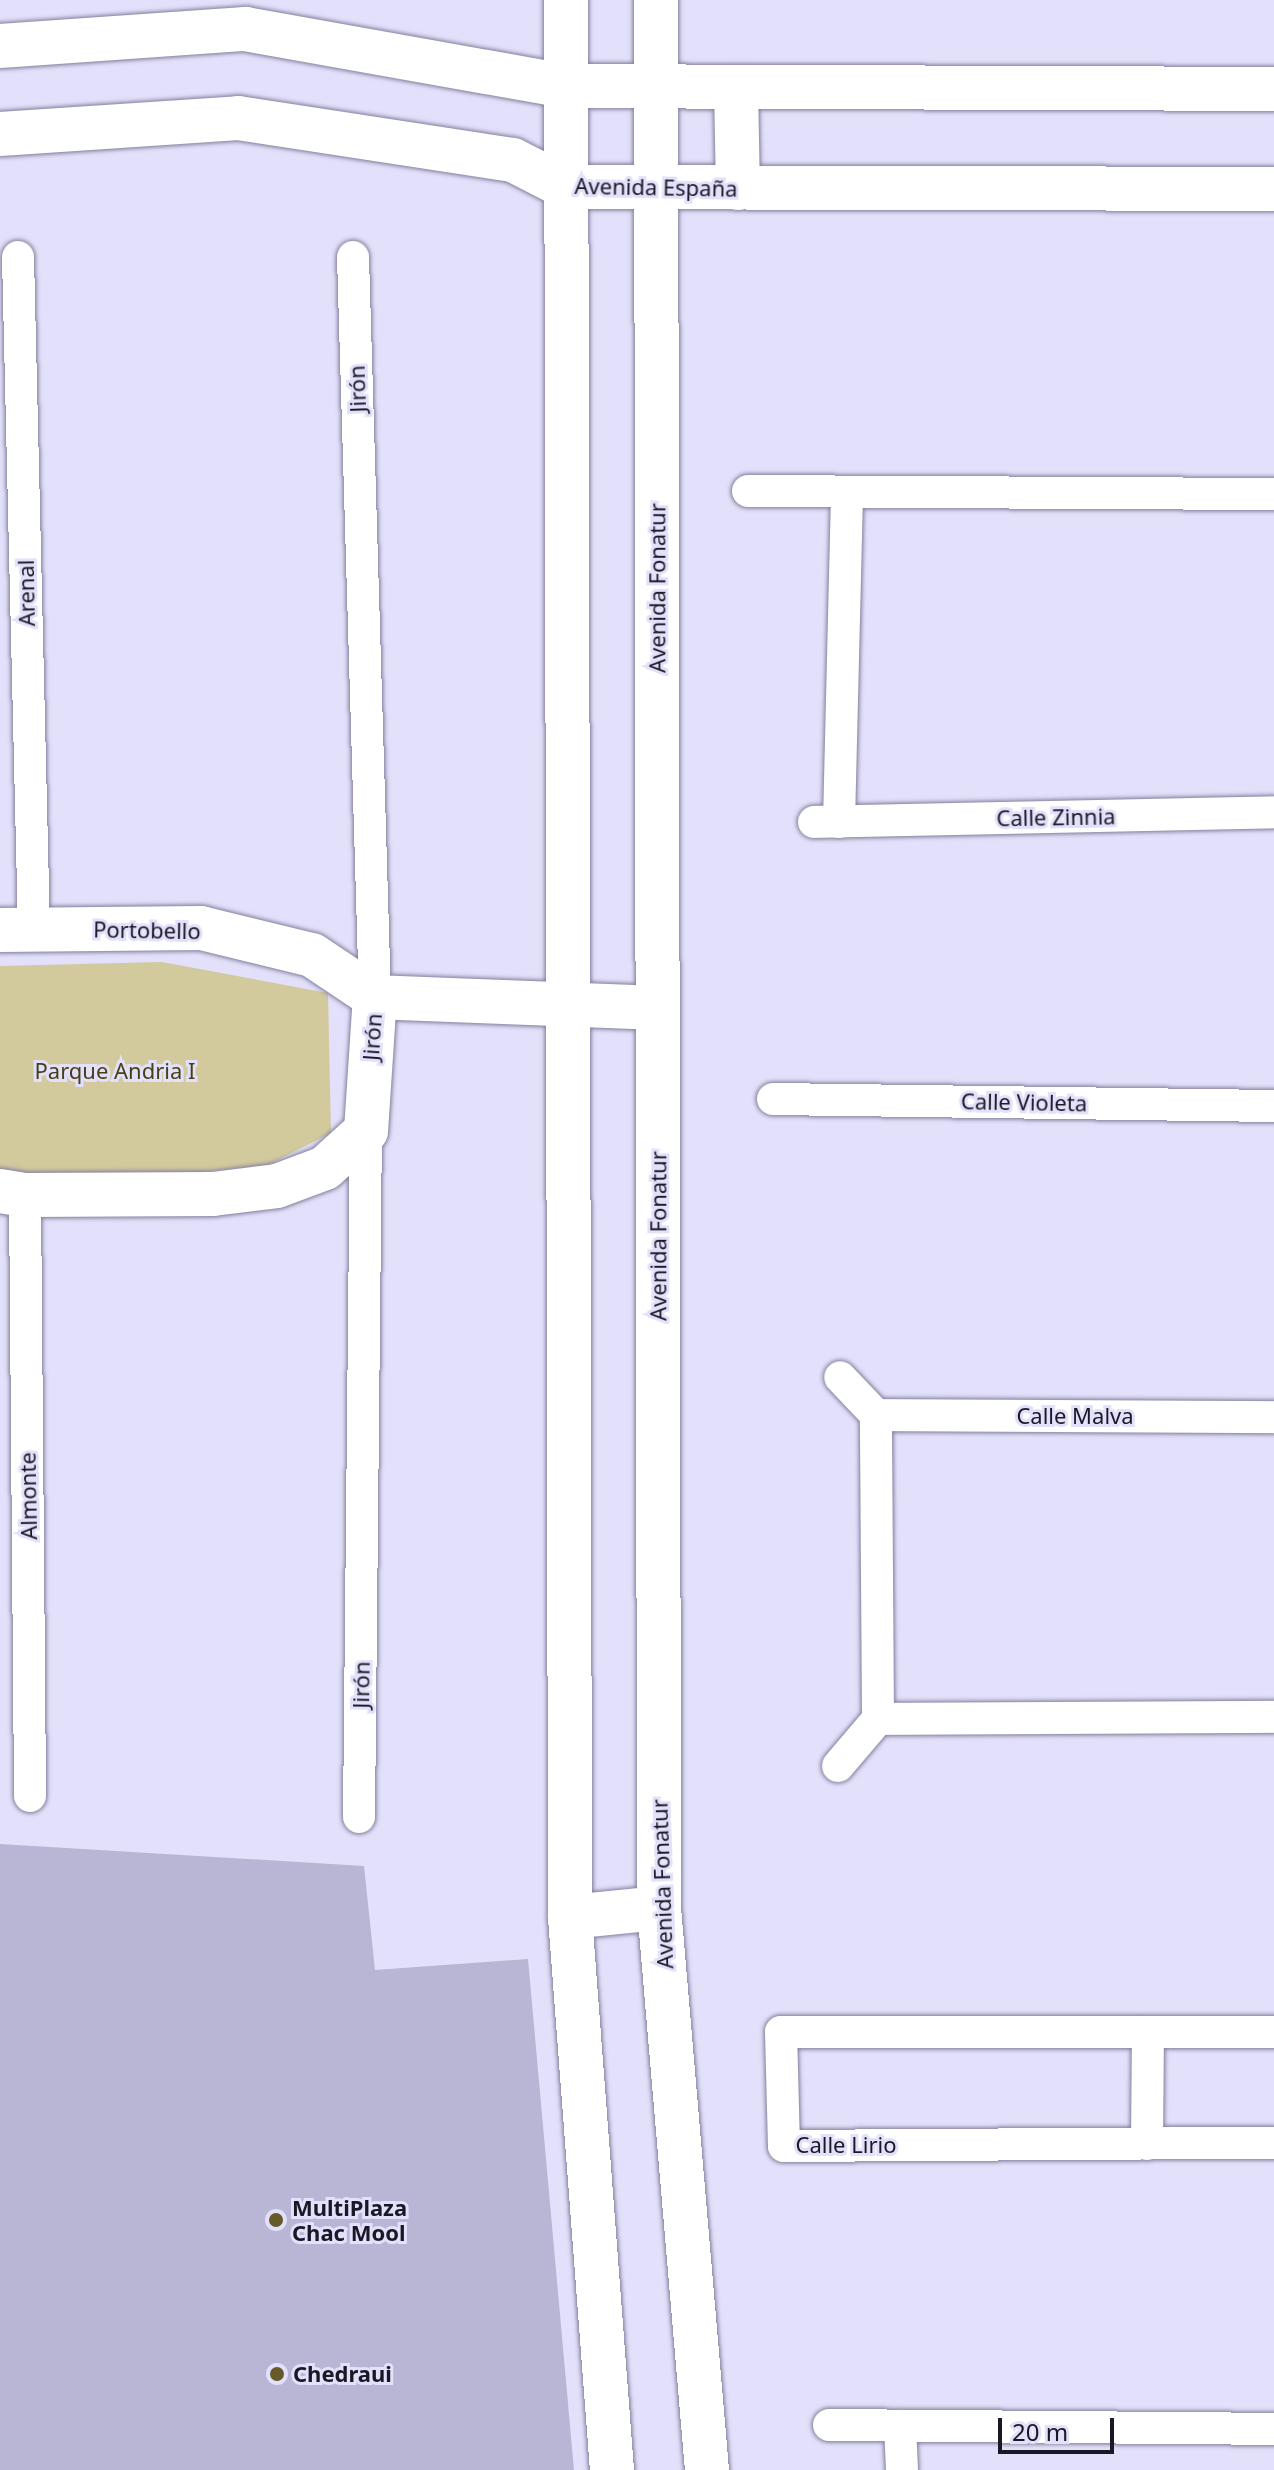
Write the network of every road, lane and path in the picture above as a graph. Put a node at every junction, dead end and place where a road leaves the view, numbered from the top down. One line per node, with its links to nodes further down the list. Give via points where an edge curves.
1 (566, 0): 4 (main road)
2 (656, 0): 5 (main road, Avenida Fonatur)
3 (0, 46): 4 (main road, via 245,29)
4 (566, 86): 5 (main road); 9 (main road)
5 (656, 86): 6 (main road); 10 (main road, Avenida Fonatur)
6 (736, 87): 7 (main road); 11 (main road)
7 (1274, 89)
8 (0, 134): 9 (main road, Avenida España, via 238,118 513,160)
9 (566, 187): 10 (main road, Avenida España); 21 (main road)
10 (656, 187): 11 (main road, Avenida España); 22 (main road, Avenida Fonatur)
11 (738, 188): 12 (main road, Avenida España)
12 (1274, 189)
13 (18, 257): 19 (street, Arenal)
14 (353, 257): 20 (street, Jirón)
15 (748, 491): 16 (street)
16 (847, 494): 17 (street); 18 (street, Calle Zinnia, via 826,822)
17 (1274, 494)
18 (1274, 812)
19 (17, 930): 20 (main road, Portobello, via 201,928 312,955)
20 (375, 997): 21 (main road); 25 (main road, Jirón)
21 (567, 1005): 22 (main road); 36 (main road)
22 (658, 1008): 35 (main road, Avenida Fonatur)
23 (773, 1099): 24 (street, Calle Violeta)
24 (1274, 1106)
25 (366, 1131): 26 (main road, via 325,1168 277,1186 213,1194); 34 (street, Jirón)
26 (12, 1193): 33 (street, Almonte)
27 (840, 1377): 28 (street)
28 (876, 1415): 29 (street, Calle Malva); 31 (street)
29 (1274, 1417)
30 (1274, 1717): 31 (street)
31 (878, 1719): 32 (street)
32 (838, 1766)
33 (30, 1796)
34 (359, 1817)
35 (659, 1908): 36 (main road); 45 (main road, Avenida Fonatur)
36 (570, 1917): 44 (main road)
37 (1148, 2032): 38 (street, Calle Lirio); 40 (street); 40 (street, Calle Lirio, via 781,2032 784,2146)
38 (1274, 2032)
39 (1274, 2143): 40 (street, Calle Lirio)
40 (1147, 2144)
41 (829, 2425): 42 (street)
42 (900, 2426): 43 (street); 46 (street)
43 (1274, 2429)
44 (612, 2470)
45 (707, 2470)
46 (902, 2470)

